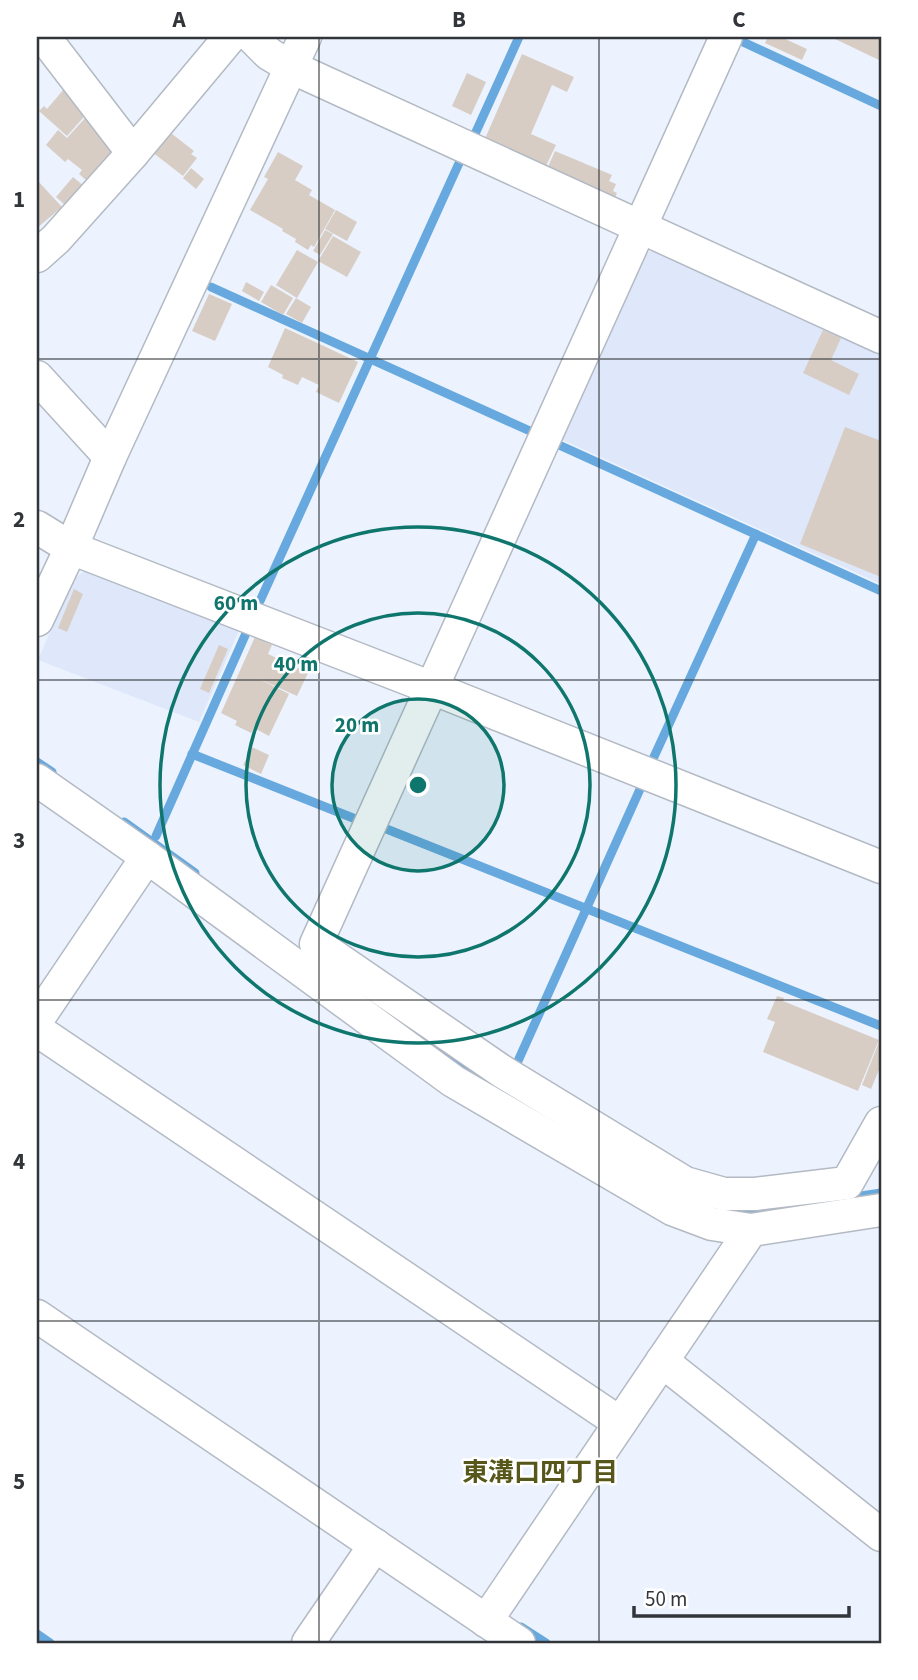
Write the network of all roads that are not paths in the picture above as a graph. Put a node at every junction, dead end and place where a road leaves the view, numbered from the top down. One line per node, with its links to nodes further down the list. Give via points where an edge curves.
1 (44, 37): 7 (street)
2 (230, 37): 7 (street)
3 (252, 37): 6 (street)
4 (305, 37): 6 (street)
5 (726, 37): 8 (street)
6 (291, 67): 8 (street); 12 (street)
7 (133, 153): 9 (street)
8 (641, 227): 10 (street); 16 (street)
9 (37, 256)
10 (881, 337)
11 (37, 377): 12 (street)
12 (110, 457): 14 (street)
13 (37, 527): 14 (street)
14 (71, 548): 15 (street); 16 (street)
15 (37, 620)
16 (432, 688): 19 (street); 22 (street, via 316,944 503,1072 685,1183 724,1194 847,1183)
17 (37, 780): 18 (street)
18 (147, 856): 20 (street); 24 (street, via 453,1081 672,1209 712,1224)
19 (881, 867)
20 (37, 1020)
21 (37, 1030): 27 (street)
22 (881, 1123)
23 (881, 1210): 24 (street)
24 (751, 1230): 26 (street)
25 (37, 1316): 29 (street)
26 (662, 1361): 27 (street); 28 (street)
27 (620, 1423): 30 (street)
28 (881, 1535)
29 (375, 1545): 30 (street); 31 (street)
30 (486, 1621): 32 (street)
31 (309, 1643)
32 (519, 1643)

